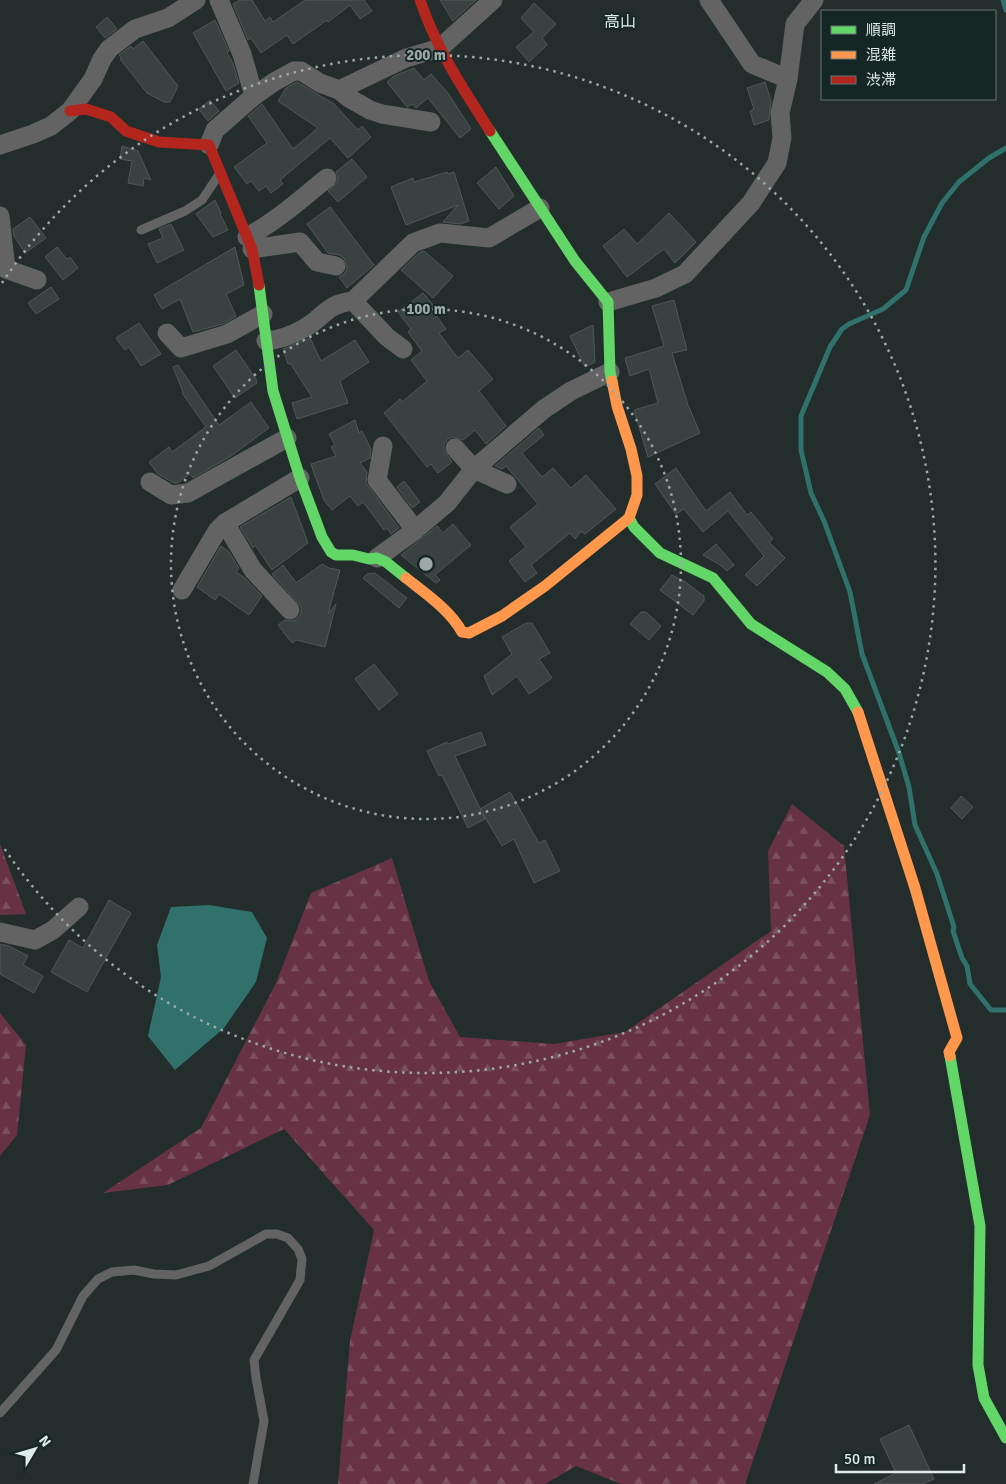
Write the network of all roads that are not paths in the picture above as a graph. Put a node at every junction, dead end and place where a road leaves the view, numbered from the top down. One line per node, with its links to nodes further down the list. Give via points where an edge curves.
1 (196, 0): 11 (street, via 168,18 135,29 109,49)
2 (219, 0): 10 (street, via 242,54)
3 (420, 0): 7 (street)
4 (493, 0): 7 (street)
5 (709, 0): 8 (street, via 752,64)
6 (814, 0): 8 (street, via 795,24)
7 (440, 48): 9 (street, via 406,58); 17 (street)
8 (788, 80): 24 (street, via 780,113 782,138 777,163 751,203 686,274 656,288)
9 (339, 90): 10 (street, via 301,71 294,71); 12 (street, via 370,110)
10 (254, 96): 14 (street, via 215,130)
11 (70, 111): 13 (street, via 51,126); 14 (street, via 86,109 96,112 111,118 126,131 159,142)
12 (431, 122)
13 (0, 145)
14 (209, 145): 15 (street)
15 (222, 174): 19 (lane, via 202,200 186,212); 20 (street)
16 (327, 178): 20 (street, via 262,229)
17 (540, 208): 23 (street, via 489,238 440,233 413,243); 24 (street)
18 (0, 216): 22 (street, via 6,270)
19 (140, 230)
20 (250, 243): 21 (street, via 300,242 317,262); 25 (street)
21 (336, 266)
22 (37, 280)
23 (353, 301): 27 (street, via 335,304 304,328); 28 (street)
24 (608, 302): 29 (street)
25 (263, 314): 26 (street, via 226,334 181,348); 27 (street)
26 (167, 333)
27 (266, 342): 30 (street, via 273,391)
28 (403, 350)
29 (610, 372): 33 (street, via 544,409); 37 (street, via 637,476 637,495)
30 (287, 438): 34 (street); 35 (street, via 188,493 171,495)
31 (383, 446): 39 (street, via 377,480)
32 (455, 448): 33 (street)
33 (474, 469): 36 (street); 39 (street, via 447,503)
34 (300, 478): 38 (street); 40 (street, via 331,552)
35 (150, 482)
36 (507, 484)
37 (629, 518): 40 (street, via 545,586 502,616 469,633 462,632 458,623 430,597); 46 (street, via 660,553 713,578 751,624 827,672 845,689 859,713 915,888 957,1038 949,1052 980,1226 978,1365 984,1398)
38 (225, 523): 41 (street); 42 (street, via 253,570)
39 (414, 531): 40 (street)
40 (377, 558)
41 (182, 590)
42 (290, 610)
43 (79, 907): 44 (street, via 53,930 35,940)
44 (0, 932)
45 (0, 1413): 47 (lane, via 56,1350 83,1296 98,1279 112,1272 134,1270 176,1275 209,1266 266,1234 277,1234 288,1238 298,1249 302,1259 300,1280 254,1360 264,1421)
46 (1006, 1438)
47 (253, 1484)

